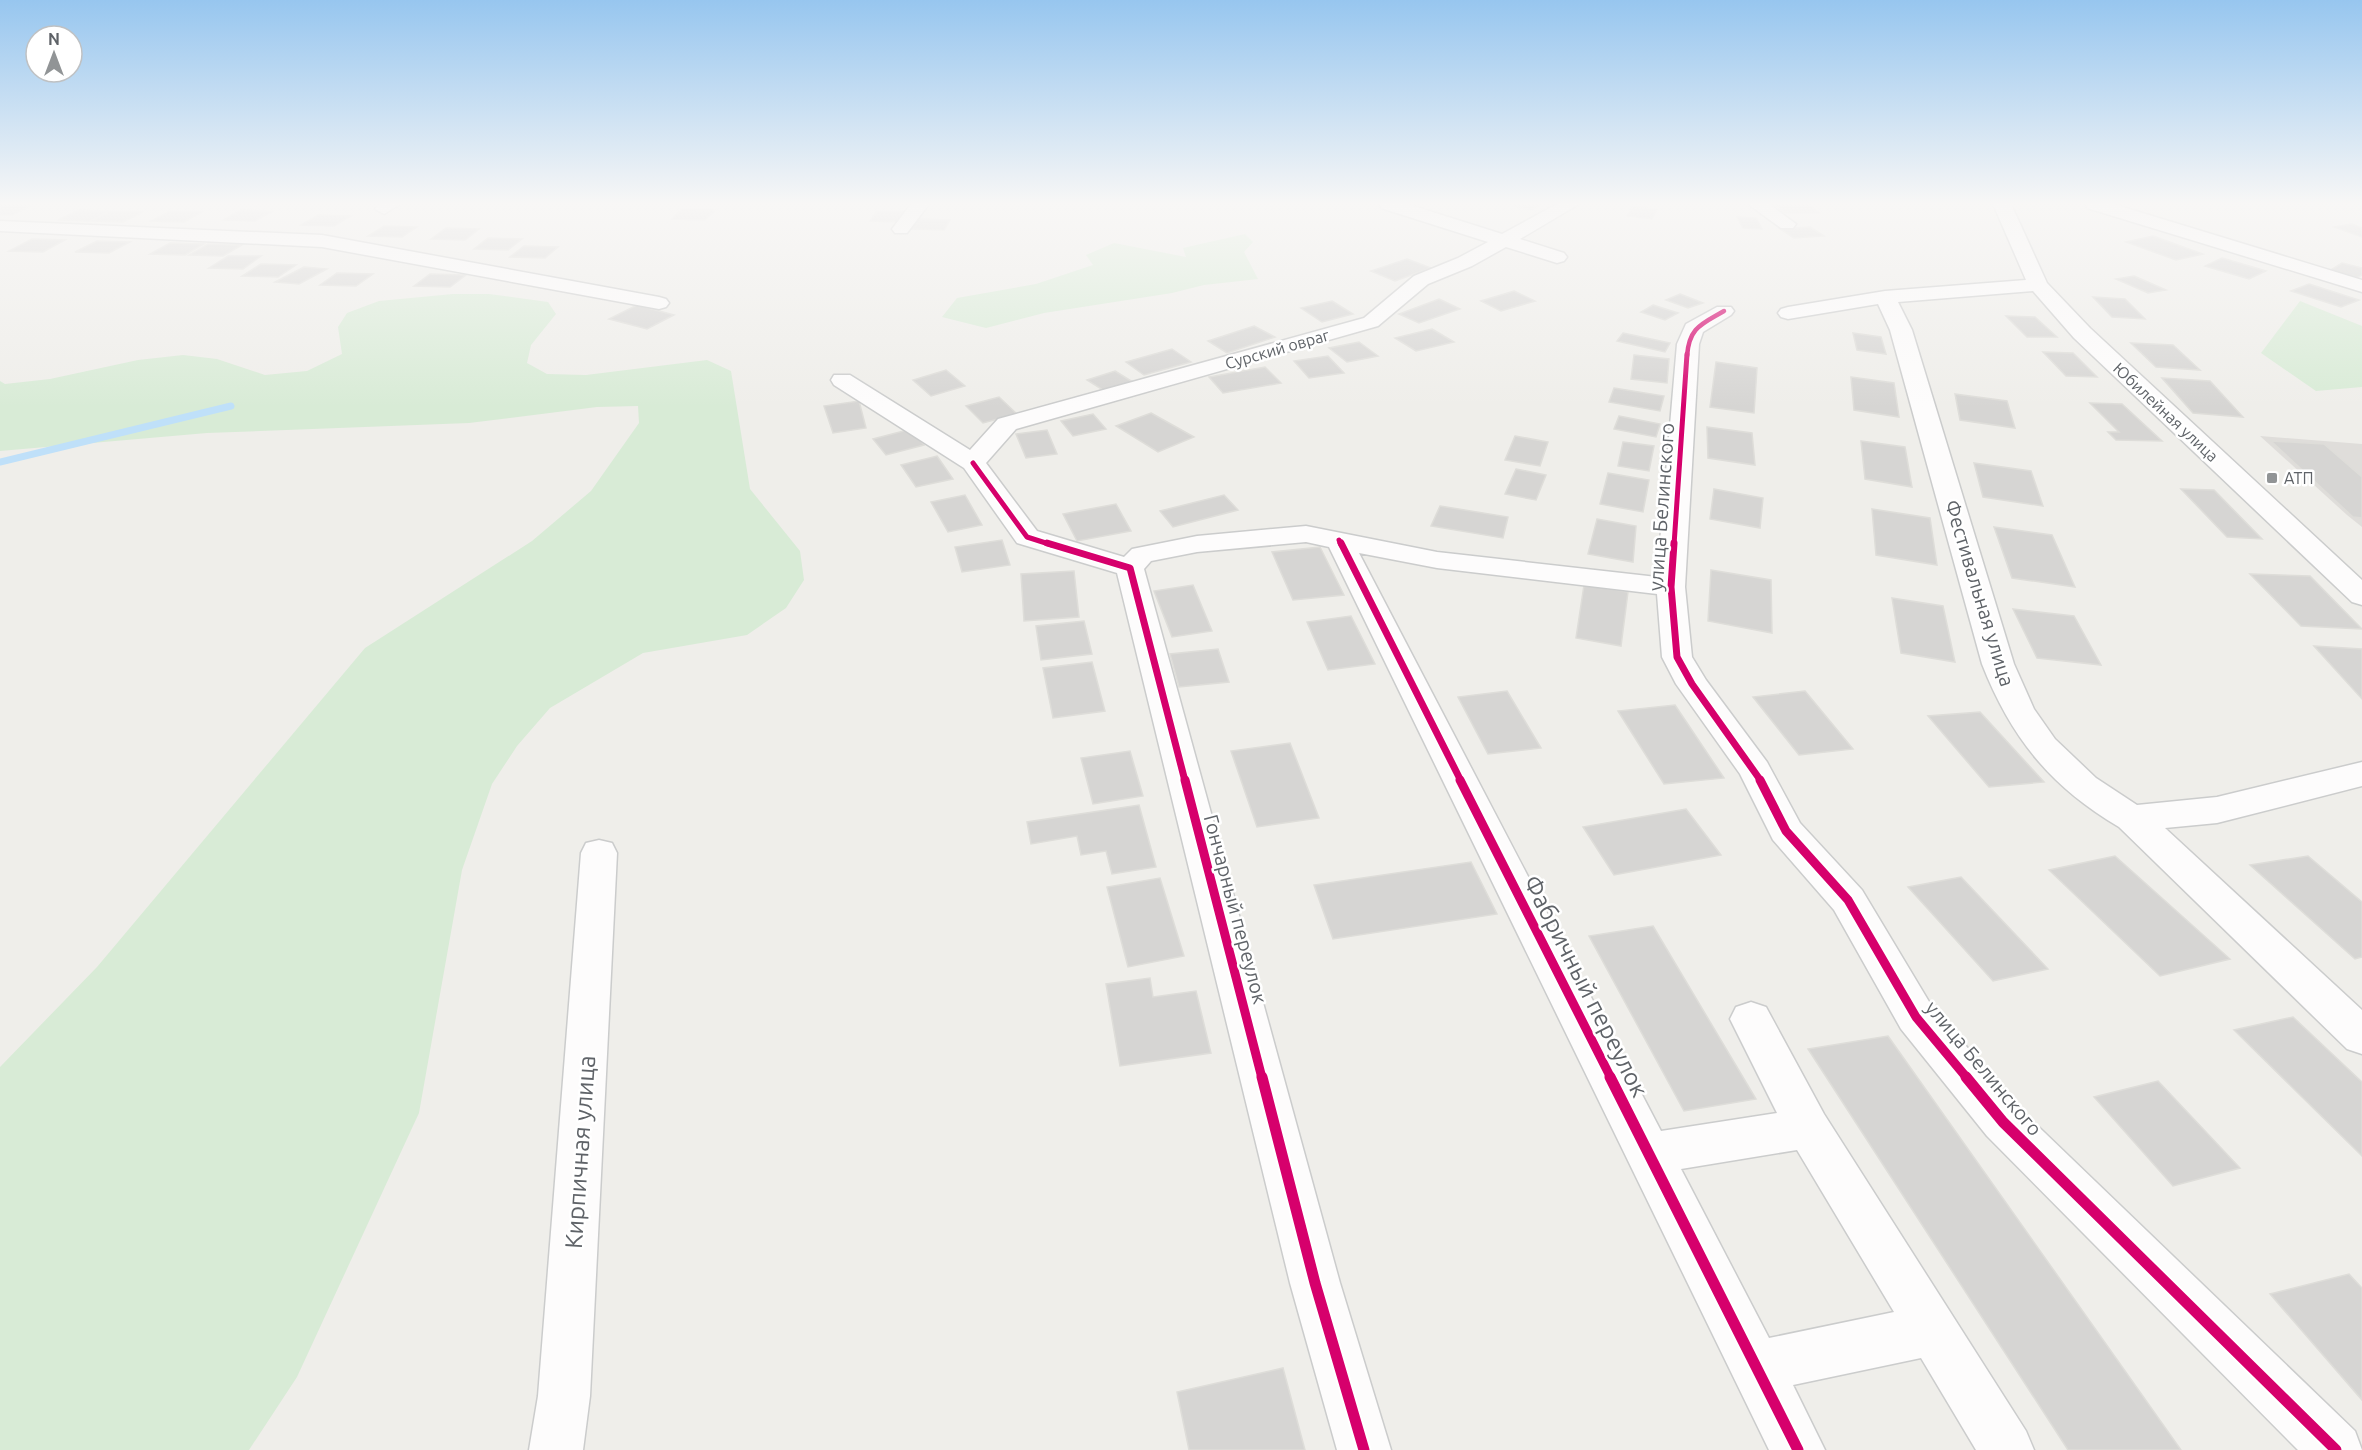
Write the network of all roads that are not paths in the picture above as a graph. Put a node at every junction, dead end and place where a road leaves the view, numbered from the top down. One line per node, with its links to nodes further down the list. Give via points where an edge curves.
1 (491, 272): 8 (street)
2 (1441, 272): 12 (street, Сурский овраг, via 1421,280 1371,322 1006,424)
3 (2032, 272): 5 (street, Юбилейная улица)
4 (2315, 272): 6 (street)
5 (2038, 285): 7 (street); 16 (street, Юбилейная улица, via 2082,333)
6 (2362, 286)
7 (1885, 297): 10 (street); 18 (street, Фестивальная улица, via 1901,330 1998,664 2020,714 2050,756 2098,800)
8 (659, 303)
9 (1724, 311): 15 (street, улица Белинского, via 1695,328 1688,344)
10 (1788, 313)
11 (842, 380): 12 (street)
12 (973, 463): 14 (street, via 1027,537)
13 (1339, 540): 14 (street, via 1306,534 1197,544 1142,555); 15 (street, via 1437,560); 23 (street, Фабричный переулок)
14 (1130, 568): 27 (street, Гончарный переулок, via 1315,1283)
15 (1671, 587): 30 (street, улица Белинского, via 1677,657 1687,675 1755,770 1786,831 1848,900 1916,1017 2003,1122)
16 (2362, 596)
17 (2362, 774): 18 (street, via 2217,810)
18 (2132, 818): 21 (street, Фестивальная улица)
19 (599, 853): 26 (street, Кирпичная улица, via 564,1396)
20 (1751, 1019): 22 (street)
21 (2362, 1036)
22 (1808, 1128): 23 (street); 24 (street)
23 (1649, 1154): 25 (street, Фабричный переулок)
24 (1931, 1330): 25 (street); 29 (street)
25 (1756, 1367): 28 (street, Фабричный переулок)
26 (556, 1450)
27 (1364, 1450)
28 (1798, 1450)
29 (2007, 1450)
30 (2336, 1450)

